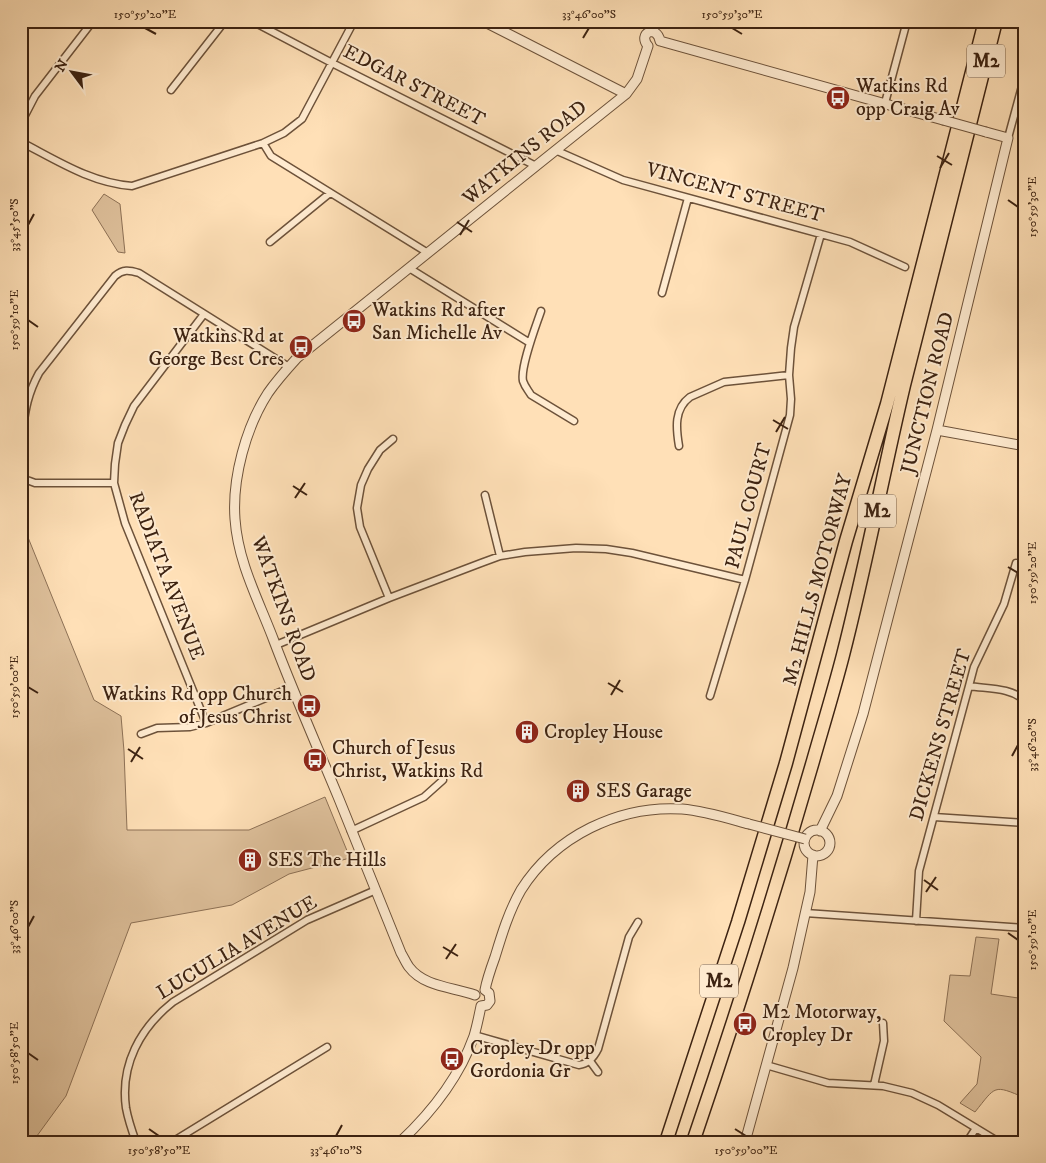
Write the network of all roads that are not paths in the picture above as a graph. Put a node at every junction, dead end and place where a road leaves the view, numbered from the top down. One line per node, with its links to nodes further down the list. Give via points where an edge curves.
1 (93, 21): 21 (street, via 35,96)
2 (225, 21): 17 (street)
3 (252, 21): 14 (street, EDGAR STREET)
4 (354, 21): 14 (street)
5 (483, 21): 11 (street)
6 (907, 21): 20 (street)
7 (980, 21): 15 (highway)
8 (985, 21): 15 (highway, M2 HILLS MOTORWAY / M2)
9 (996, 21): 19 (highway, M2 HILLS MOTORWAY / M2)
10 (1002, 21): 19 (highway)
11 (499, 25): 18 (street)
12 (660, 41): 13 (street, via 656,47); 13 (street, via 657,34 648,33 644,40); 20 (street)
13 (648, 46): 18 (street, WATKINS ROAD, via 637,79)
14 (332, 63): 24 (street, via 302,119); 26 (street, EDGAR STREET)
15 (972, 71): 87 (highway, M2 HILLS MOTORWAY / M2, via 887,404 786,763)
16 (1025, 75): 22 (street, JUNCTION ROAD)
17 (171, 90)
18 (626, 94): 25 (street, WATKINS ROAD)
19 (976, 101): 88 (highway, M2 HILLS MOTORWAY / M2, via 904,385 843,656 767,918)
20 (885, 103): 22 (street, bridge)
21 (21, 123)
22 (1008, 138): 42 (street, JUNCTION ROAD)
23 (21, 142): 24 (street, via 83,174 116,185 132,186)
24 (263, 143): 27 (street, via 271,156)
25 (555, 150): 26 (street, WATKINS ROAD); 28 (street, VINCENT STREET, via 623,180)
26 (536, 166): 31 (street, WATKINS ROAD)
27 (330, 193): 30 (street); 31 (street)
28 (688, 198): 29 (street, VINCENT STREET); 34 (street)
29 (821, 234): 32 (street, VINCENT STREET, via 855,244); 39 (street, PAUL COURT, via 794,327)
30 (270, 242)
31 (428, 253): 33 (street, WATKINS ROAD)
32 (906, 267)
33 (409, 268): 37 (street); 38 (street, WATKINS ROAD)
34 (662, 293)
35 (541, 311): 37 (street)
36 (204, 314): 38 (street); 40 (street, via 139,273 132,270 120,272 39,373); 48 (street, RADIATA AVENUE, via 134,406 118,443)
37 (530, 343): 41 (street, via 523,375 526,389)
38 (289, 367): 54 (street, WATKINS ROAD, via 268,394 251,426 236,492 235,518 243,560)
39 (790, 375): 45 (street, via 724,382 690,397 680,409 676,427); 52 (street, PAUL COURT, via 790,414)
40 (24, 404): 44 (street)
41 (574, 421)
42 (937, 430): 46 (street); 65 (street, JUNCTION ROAD, via 863,714 837,796)
43 (393, 439): 53 (street, via 380,450 368,469 357,508 360,528)
44 (21, 440)
45 (679, 446)
46 (1025, 446)
47 (21, 475): 48 (street, via 35,483)
48 (114, 483): 59 (street, RADIATA AVENUE, via 125,523)
49 (485, 494): 50 (street)
50 (500, 556): 52 (street, via 576,548 606,549); 53 (street)
51 (1016, 563): 55 (street, DICKENS STREET, via 1004,604)
52 (745, 580): 57 (street, PAUL COURT)
53 (389, 598): 54 (street)
54 (276, 645): 56 (street, WATKINS ROAD)
55 (969, 686): 58 (street, via 1011,692); 62 (street, DICKENS STREET)
56 (292, 687): 59 (street); 64 (street, WATKINS ROAD)
57 (710, 696)
58 (1025, 701)
59 (206, 723): 60 (street, via 157,728)
60 (141, 734)
61 (443, 780): 64 (street, via 424,797)
62 (934, 817): 63 (street); 70 (street, DICKENS STREET, via 919,871)
63 (1025, 824)
64 (351, 831): 68 (street, WATKINS ROAD)
65 (820, 831): 66 (street, via 812,831); 67 (street, via 829,839 830,847 825,854)
66 (805, 839): 67 (street, via 805,848); 73 (street, bridge, via 711,813 684,809 643,810 588,829 552,854 522,890 503,931)
67 (813, 855): 69 (street, via 812,881)
68 (376, 890): 74 (street, WATKINS ROAD, via 410,968 425,980); 84 (street, LUCULIA AVENUE, via 307,920 173,1002 154,1019 140,1038 126,1079 126,1108)
69 (805, 913): 70 (street); 80 (street)
70 (916, 921): 72 (street)
71 (638, 922): 79 (street, via 629,937 596,1055)
72 (1025, 928)
73 (485, 990): 74 (street); 75 (street, via 491,998 487,1005)
74 (475, 995): 75 (street, via 476,1004)
75 (481, 1006): 77 (street)
76 (883, 1023): 82 (street, via 884,1041)
77 (474, 1035): 79 (street, via 579,1065); 86 (street, via 441,1098)
78 (327, 1047): 85 (street)
79 (590, 1061): 81 (street)
80 (766, 1065): 82 (street, via 834,1084); 89 (street)
81 (598, 1072)
82 (874, 1085): 83 (street, via 920,1096)
83 (976, 1128): 90 (street); 91 (street)
84 (136, 1142)
85 (172, 1142)
86 (400, 1142)
87 (666, 1142)
88 (693, 1142)
89 (745, 1142)
90 (966, 1142)
91 (999, 1142)

